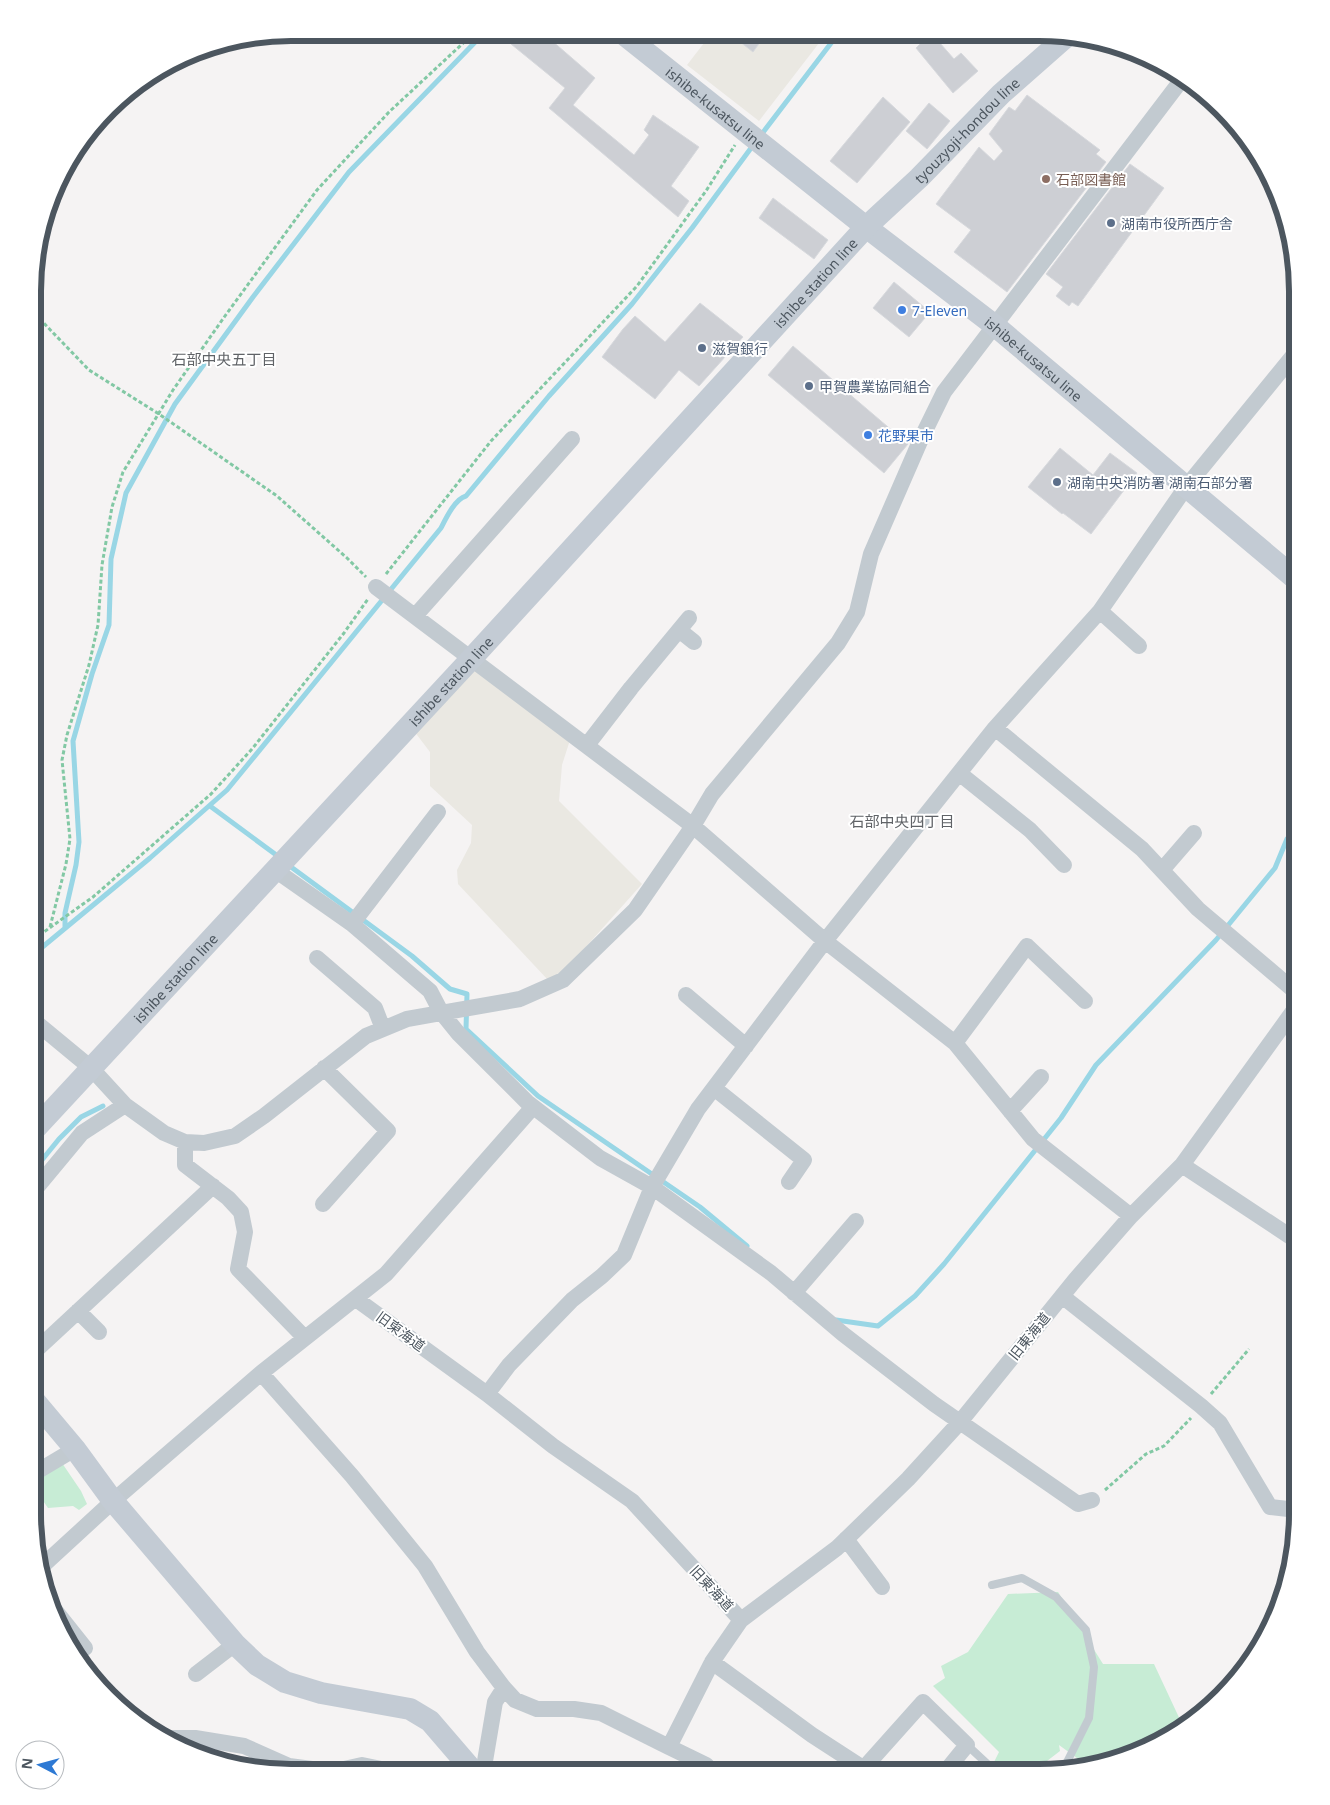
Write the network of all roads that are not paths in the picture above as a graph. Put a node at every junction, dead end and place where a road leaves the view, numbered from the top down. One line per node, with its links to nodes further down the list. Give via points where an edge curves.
1 (631, 41): 4 (main road, ishibe-kusatsu line)
2 (1060, 42): 4 (main road, tyouzyoji-hondou line, via 1001,94)
3 (1179, 84): 5 (street)
4 (866, 227): 5 (main road, ishibe-kusatsu line); 15 (main road, ishibe station line)
5 (994, 325): 8 (main road, ishibe-kusatsu line); 20 (street, via 944,392 924,431 871,554 857,612 838,643 712,794)
6 (1289, 362): 8 (street)
7 (572, 439): 12 (street)
8 (1186, 487): 9 (main road, ishibe-kusatsu line); 11 (street)
9 (1289, 573)
10 (376, 587): 12 (street)
11 (1100, 611): 14 (street); 16 (street)
12 (415, 616): 15 (street)
13 (694, 642): 17 (street, via 684,624)
14 (1140, 646)
15 (472, 658): 17 (street); 23 (main road, ishibe station line)
16 (995, 728): 18 (street); 24 (street, via 1142,849)
17 (587, 745): 20 (street)
18 (959, 773): 22 (street, via 1030,830); 26 (street)
19 (438, 812): 25 (street)
20 (694, 826): 26 (street); 31 (street, via 635,910 563,980 520,999)
21 (1194, 833): 24 (street)
22 (1064, 865)
23 (275, 870): 25 (street); 37 (main road, ishibe station line)
24 (1162, 870): 28 (street, via 1198,909)
25 (352, 924): 31 (street, via 430,991)
26 (825, 941): 35 (street); 36 (street)
27 (317, 958): 34 (street, via 374,1008)
28 (1289, 986)
29 (686, 995): 36 (street)
30 (1085, 1001): 35 (street, via 1027,946)
31 (441, 1012): 34 (street, via 407,1019); 42 (street)
32 (1289, 1017): 46 (street, 旧東海道)
33 (41, 1027): 37 (street)
34 (383, 1029): 38 (street, via 366,1036)
35 (955, 1043): 43 (street)
36 (746, 1046): 40 (street)
37 (91, 1068): 41 (street); 44 (main road, ishibe station line)
38 (324, 1068): 45 (street, via 235,1136); 51 (street, via 388,1131)
39 (1041, 1077): 43 (street)
40 (714, 1088): 48 (street, via 804,1160); 50 (street)
41 (126, 1105): 45 (street, via 164,1133); 47 (street, via 82,1133)
42 (533, 1107): 50 (street, via 600,1158); 57 (street, via 386,1274)
43 (1010, 1111): 52 (street, via 1033,1139)
44 (41, 1123)
45 (185, 1142): 49 (street, via 185,1165)
46 (1182, 1165): 52 (street, 旧東海道); 54 (street)
47 (41, 1182)
48 (789, 1182)
49 (212, 1186): 58 (street); 60 (street, via 241,1212 245,1232 238,1269)
50 (652, 1187): 55 (street); 63 (street, via 624,1255 572,1300 509,1365)
51 (323, 1204)
52 (1131, 1216): 56 (street, 旧東海道)
53 (856, 1221): 55 (street)
54 (1289, 1236)
55 (794, 1293): 65 (street, via 842,1334)
56 (1062, 1296): 65 (street, 旧東海道); 70 (street, via 1220,1423 1270,1507)
57 (356, 1299): 60 (street); 63 (street, 旧東海道)
58 (78, 1311): 59 (street); 61 (street)
59 (99, 1332)
60 (304, 1337): 62 (street)
61 (41, 1346)
62 (261, 1373): 68 (street); 81 (street, via 352,1476 425,1566 477,1652)
63 (487, 1394): 75 (street, 旧東海道, via 632,1502)
64 (41, 1409): 66 (main road)
65 (960, 1422): 69 (street, via 1078,1504); 71 (street, 旧東海道, via 908,1479)
66 (75, 1449): 67 (street); 68 (main road)
67 (41, 1469)
68 (113, 1500): 72 (street); 77 (main road)
69 (1092, 1500)
70 (1289, 1509)
71 (846, 1539): 74 (street); 75 (street, 旧東海道)
72 (46, 1562)
73 (992, 1585): 85 (lane, via 1022,1578 1056,1597 1086,1630 1094,1666 1089,1718)
74 (882, 1587)
75 (741, 1620): 79 (street)
76 (68, 1626): 78 (street)
77 (235, 1644): 80 (street); 87 (main road, via 257,1665 285,1682 320,1693 410,1709 430,1721)
78 (85, 1648)
79 (712, 1662): 84 (street); 90 (street)
80 (196, 1674)
81 (504, 1688): 84 (street, via 515,1700 537,1709 601,1713); 88 (street, via 494,1702)
82 (180, 1738): 86 (street, via 244,1746)
83 (968, 1745): 91 (street, via 923,1702); 92 (street); 93 (lane)
84 (670, 1747): 89 (street)
85 (1067, 1762)
86 (284, 1764)
87 (467, 1764)
88 (484, 1764)
89 (704, 1764)
90 (858, 1764)
91 (872, 1764)
92 (953, 1764)
93 (988, 1764)

